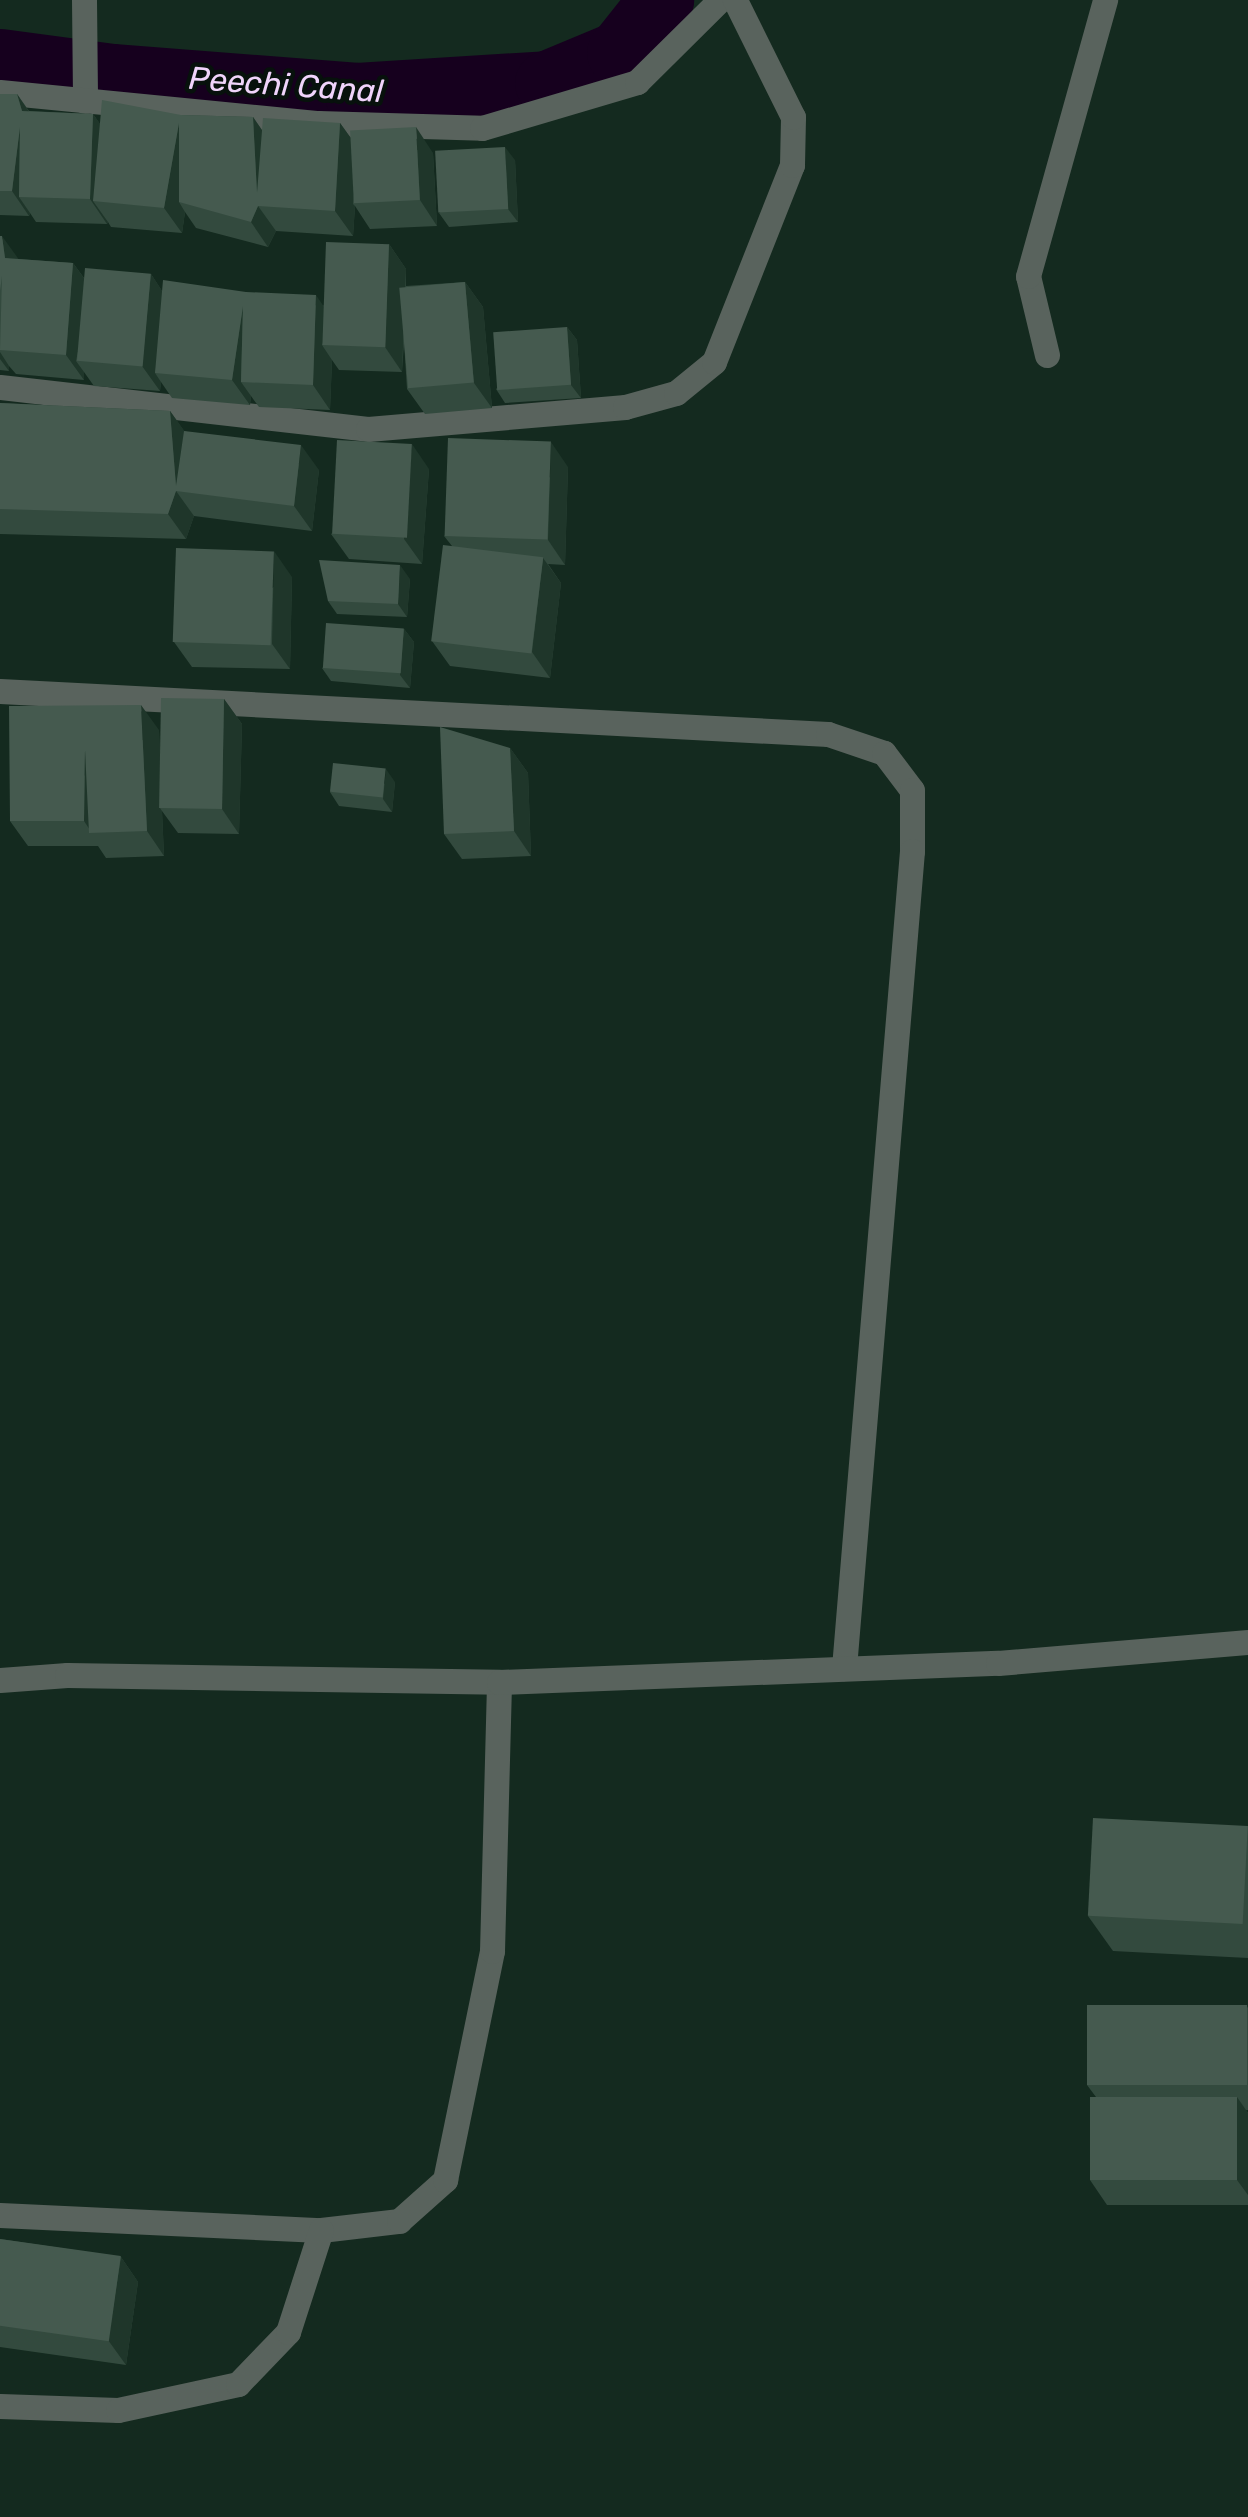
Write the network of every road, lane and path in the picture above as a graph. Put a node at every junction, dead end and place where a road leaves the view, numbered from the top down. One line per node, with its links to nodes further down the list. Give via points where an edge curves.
1 (84, 0): 6 (street)
2 (720, 0): 6 (street, via 638,82 482,128 318,124)
3 (735, 0): 8 (street, via 793,117 792,165 714,362 676,393 625,407 368,429)
4 (1105, 0): 7 (street, via 1028,276)
5 (0, 92): 6 (street)
6 (85, 100)
7 (1047, 355)
8 (0, 386)
9 (0, 692): 11 (street, via 828,734 884,753 912,790 912,850)
10 (1248, 1642): 11 (street)
11 (844, 1668): 13 (street)
12 (0, 1680): 13 (street, via 67,1674)
13 (499, 1682): 15 (street, via 492,1950 444,2180 399,2222)
14 (0, 2215): 15 (street)
15 (321, 2230): 16 (street, via 288,2332 238,2384 118,2410)
16 (0, 2406)

